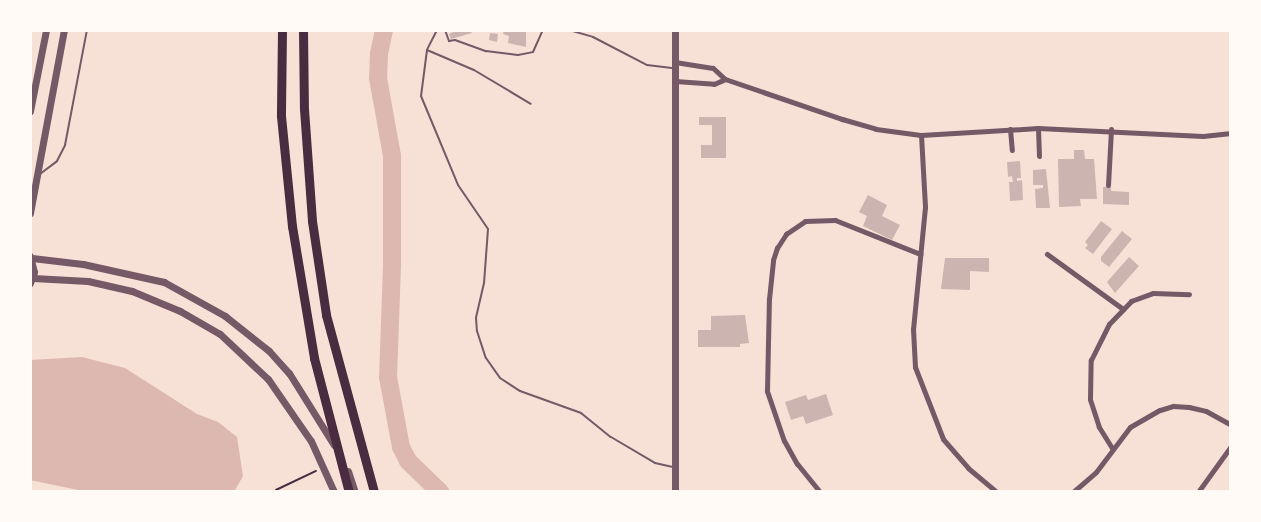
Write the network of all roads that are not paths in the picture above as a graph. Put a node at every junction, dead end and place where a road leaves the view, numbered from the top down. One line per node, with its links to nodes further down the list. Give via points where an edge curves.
1 (46, 30): 16 (street)
2 (64, 30): 24 (street)
3 (87, 30): 24 (lane, via 65,145 57,161)
4 (282, 30): 38 (highway, via 281,116 292,226 314,358)
5 (303, 30): 40 (highway, via 304,109 314,232 326,315)
6 (437, 30): 11 (lane)
7 (446, 30): 8 (lane, via 449,41 518,55 533,52)
8 (543, 30)
9 (569, 30): 12 (lane, via 593,37 646,65)
10 (675, 30): 12 (street)
11 (427, 50): 15 (lane, via 474,70); 36 (lane, via 421,96 425,110 458,185 488,230 484,283 476,318 486,358 500,378 520,391 581,413 629,448 655,463)
12 (675, 65): 13 (street, via 713,68); 14 (street)
13 (725, 79): 14 (street, via 714,84); 21 (street, via 853,122)
14 (675, 81): 36 (street)
15 (531, 104)
16 (30, 111)
17 (1038, 128): 18 (street); 19 (street); 23 (street)
18 (1010, 129): 21 (street); 22 (street)
19 (1111, 129): 20 (street, via 1203,136); 25 (street)
20 (1231, 133)
21 (921, 135): 27 (street, via 925,207)
22 (1012, 150)
23 (1039, 156)
24 (37, 176): 26 (street)
25 (1108, 185)
26 (30, 213)
27 (920, 254): 42 (street, via 835,220 805,221 786,234 777,248 770,299 766,391 784,441); 43 (street, via 913,329 915,367 943,439)
28 (1047, 254): 32 (street)
29 (31, 257): 30 (street); 39 (street, via 164,282 225,316 269,351 289,373 320,420)
30 (31, 280): 37 (street, via 88,281 132,291 180,311 220,334 268,379 311,441)
31 (1190, 294): 32 (street, via 1153,293 1131,301)
32 (1123, 309): 35 (street, via 1109,324 1091,360 1090,399 1099,427)
33 (1231, 425): 35 (street, via 1206,411 1173,406 1142,418)
34 (1231, 446): 45 (street)
35 (1112, 448): 44 (street, via 1096,472)
36 (675, 468): 41 (street)
37 (334, 492)
38 (350, 492)
39 (355, 492)
40 (374, 492)
41 (675, 492)
42 (820, 492)
43 (997, 492)
44 (1073, 492)
45 (1198, 492)

